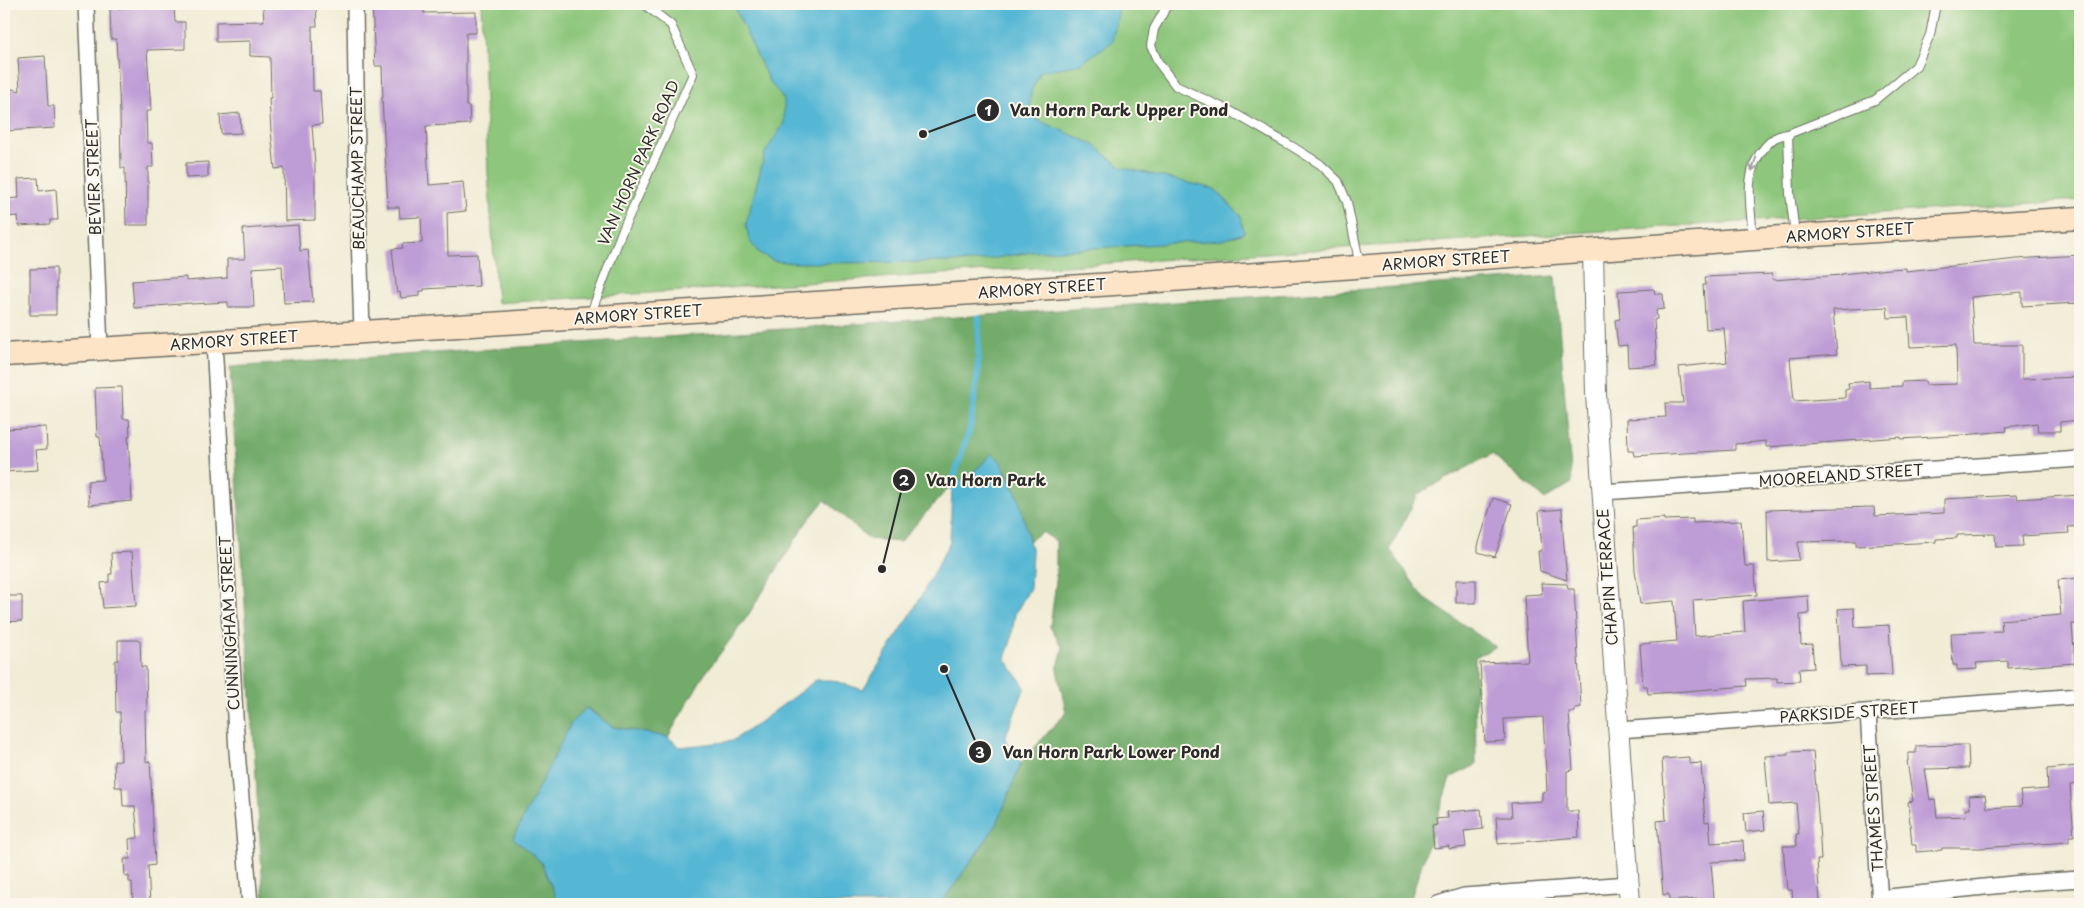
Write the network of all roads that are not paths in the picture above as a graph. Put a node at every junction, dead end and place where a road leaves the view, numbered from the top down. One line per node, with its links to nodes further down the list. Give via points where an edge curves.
1 (86, 4): 15 (street, BEVIER STREET)
2 (355, 4): 13 (street, BEAUCHAMP STREET)
3 (644, 4): 12 (lane, VAN HORN PARK ROAD, via 672,25 693,74 621,234)
4 (1168, 4): 11 (lane, via 1154,29 1151,46 1158,62 1176,86 1293,146 1320,164 1338,182 1348,202)
5 (1936, 4): 6 (lane, via 1930,35 1916,66 1875,100)
6 (1788, 134): 8 (lane); 9 (lane, one-way to 9, via 1775,136 1756,157 1749,182)
7 (2080, 218): 8 (main road, ARMORY STREET)
8 (1795, 237): 9 (main road, ARMORY STREET)
9 (1753, 239): 10 (main road, ARMORY STREET)
10 (1593, 250): 11 (main road, ARMORY STREET); 18 (street, CHAPIN TERRACE, via 1596,394)
11 (1360, 268): 12 (main road, ARMORY STREET)
12 (589, 318): 13 (main road, ARMORY STREET)
13 (362, 332): 14 (main road, ARMORY STREET)
14 (214, 342): 15 (main road, ARMORY STREET); 25 (street, CUNNINGHAM STREET, via 237,751)
15 (100, 349): 16 (main road, ARMORY STREET)
16 (4, 355)
17 (2080, 459): 18 (street, MOORELAND STREET)
18 (1603, 492): 21 (street, CHAPIN TERRACE)
19 (2080, 696): 20 (street, PARKSIDE STREET)
20 (1868, 712): 21 (street, PARKSIDE STREET); 24 (street, THAMES STREET)
21 (1619, 730): 23 (street, CHAPIN TERRACE)
22 (2080, 879): 24 (street)
23 (1629, 884): 26 (street, via 1464,896); 27 (street, CHAPIN TERRACE)
24 (1880, 901)
25 (250, 904)
26 (1438, 904)
27 (1630, 904)

